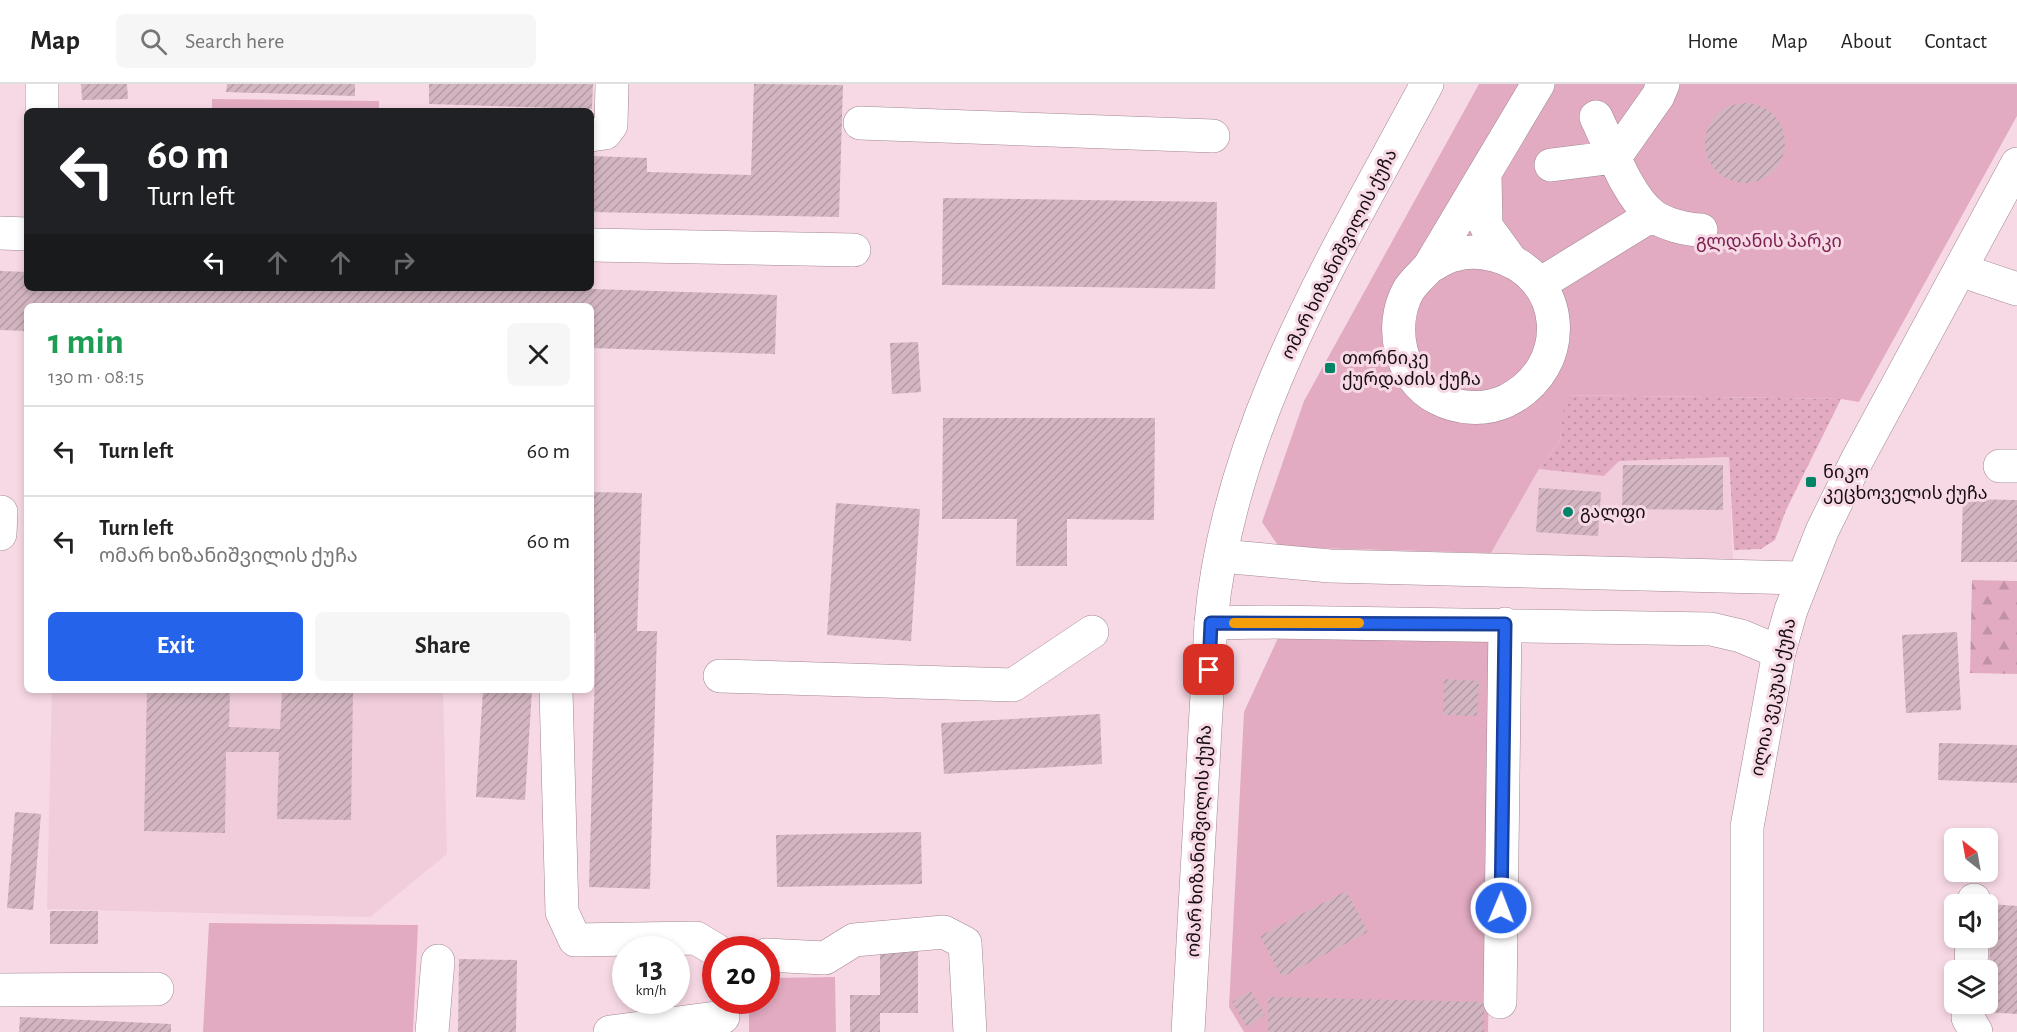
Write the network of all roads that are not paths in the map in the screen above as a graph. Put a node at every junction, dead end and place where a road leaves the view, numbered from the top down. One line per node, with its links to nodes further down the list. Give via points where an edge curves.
1 (42, 84): 6 (main road)
2 (612, 84): 9 (main road, via 610,125 605,133)
3 (1427, 84): 28 (main road, ომარ ხიზანიშვილის ქუჩა, via 1303,317 1235,491)
4 (1538, 84): 13 (main road)
5 (1663, 84): 11 (main road)
6 (42, 108)
7 (1596, 117): 11 (main road)
8 (860, 123): 10 (main road)
9 (594, 135)
10 (1213, 136)
11 (1615, 157): 14 (main road); 15 (main road, via 1630,188)
12 (2017, 164): 23 (main road, ილია ვეკუას ქუჩა)
13 (1490, 165): 21 (main road, via 1485,175 1486,226); 22 (main road)
14 (1551, 165)
15 (1652, 215): 16 (main road, via 1689,230); 24 (main road)
16 (1701, 230)
17 (0, 232): 18 (main road)
18 (24, 234)
19 (594, 245): 20 (main road)
20 (854, 250)
21 (1510, 259): 22 (main road, via 1483,252 1455,254); 24 (main road)
22 (1429, 267): 24 (main road, via 1408,290 1398,318 1400,349 1420,384 1435,397 1464,408 1495,406 1522,393 1543,371 1554,342 1552,311)
23 (1959, 270): 25 (main road); 29 (main road, ილია ვეკუას ქუჩა, via 1857,460)
24 (1540, 284)
25 (2017, 289)
26 (1, 512): 27 (main road)
27 (0, 534)
28 (1221, 556): 29 (main road, via 1330,566); 30 (main road, ომარ ხიზანიშვილის ქუჩა)
29 (1801, 578): 33 (main road, ილია ვეკუას ქუჩა)
30 (1211, 623): 31 (main road); 47 (main road, ომარ ხიზანიშვილის ქუჩა)
31 (1505, 624): 33 (main road, via 1711,629 1742,636); 41 (main road)
32 (1092, 633): 34 (main road, via 1013,685)
33 (1779, 652): 48 (main road, ილია ვეკუას ქუჩა, via 1747,827)
34 (720, 676)
35 (556, 693): 36 (main road, via 562,912 575,940 696,938)
36 (702, 942)
37 (780, 956): 46 (main road, via 825,958 854,940 944,932 965,944)
38 (438, 961): 44 (main road)
39 (157, 989): 40 (main road)
40 (0, 990)
41 (1500, 1002)
42 (1968, 1014): 49 (main road)
43 (723, 1017): 45 (main road)
44 (432, 1032)
45 (610, 1032)
46 (970, 1032)
47 (1188, 1032)
48 (1747, 1032)
49 (1976, 1032)

